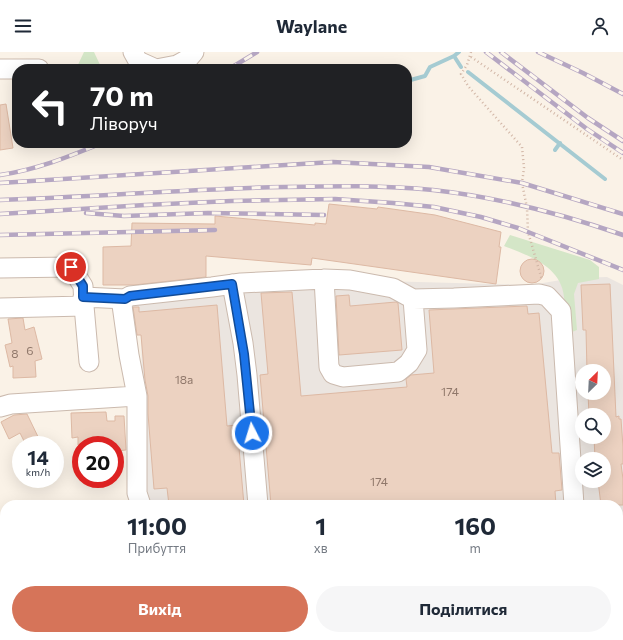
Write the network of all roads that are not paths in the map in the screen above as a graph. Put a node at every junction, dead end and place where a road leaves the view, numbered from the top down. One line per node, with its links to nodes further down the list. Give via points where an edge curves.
1 (133, 52): 3 (street, via 138,61)
2 (194, 52): 4 (street)
3 (146, 64)
4 (179, 64)
5 (0, 69): 6 (street)
6 (12, 69)
7 (0, 268): 12 (street, via 71,267 83,286)
8 (324, 279): 9 (street); 11 (street, via 350,280 393,288); 11 (street, via 329,367 333,374 343,377 398,372 409,363 417,350)
9 (232, 284): 10 (street, via 130,296); 18 (street, via 247,375)
10 (125, 299): 12 (street); 15 (street, via 122,314)
11 (413, 299): 19 (street, via 539,294 547,296 561,311)
12 (84, 302): 13 (street); 14 (street)
13 (0, 308)
14 (89, 362)
15 (137, 396): 16 (street, via 11,404); 17 (street, via 137,493)
16 (0, 407)
17 (139, 500)
18 (258, 500)
19 (574, 500)

